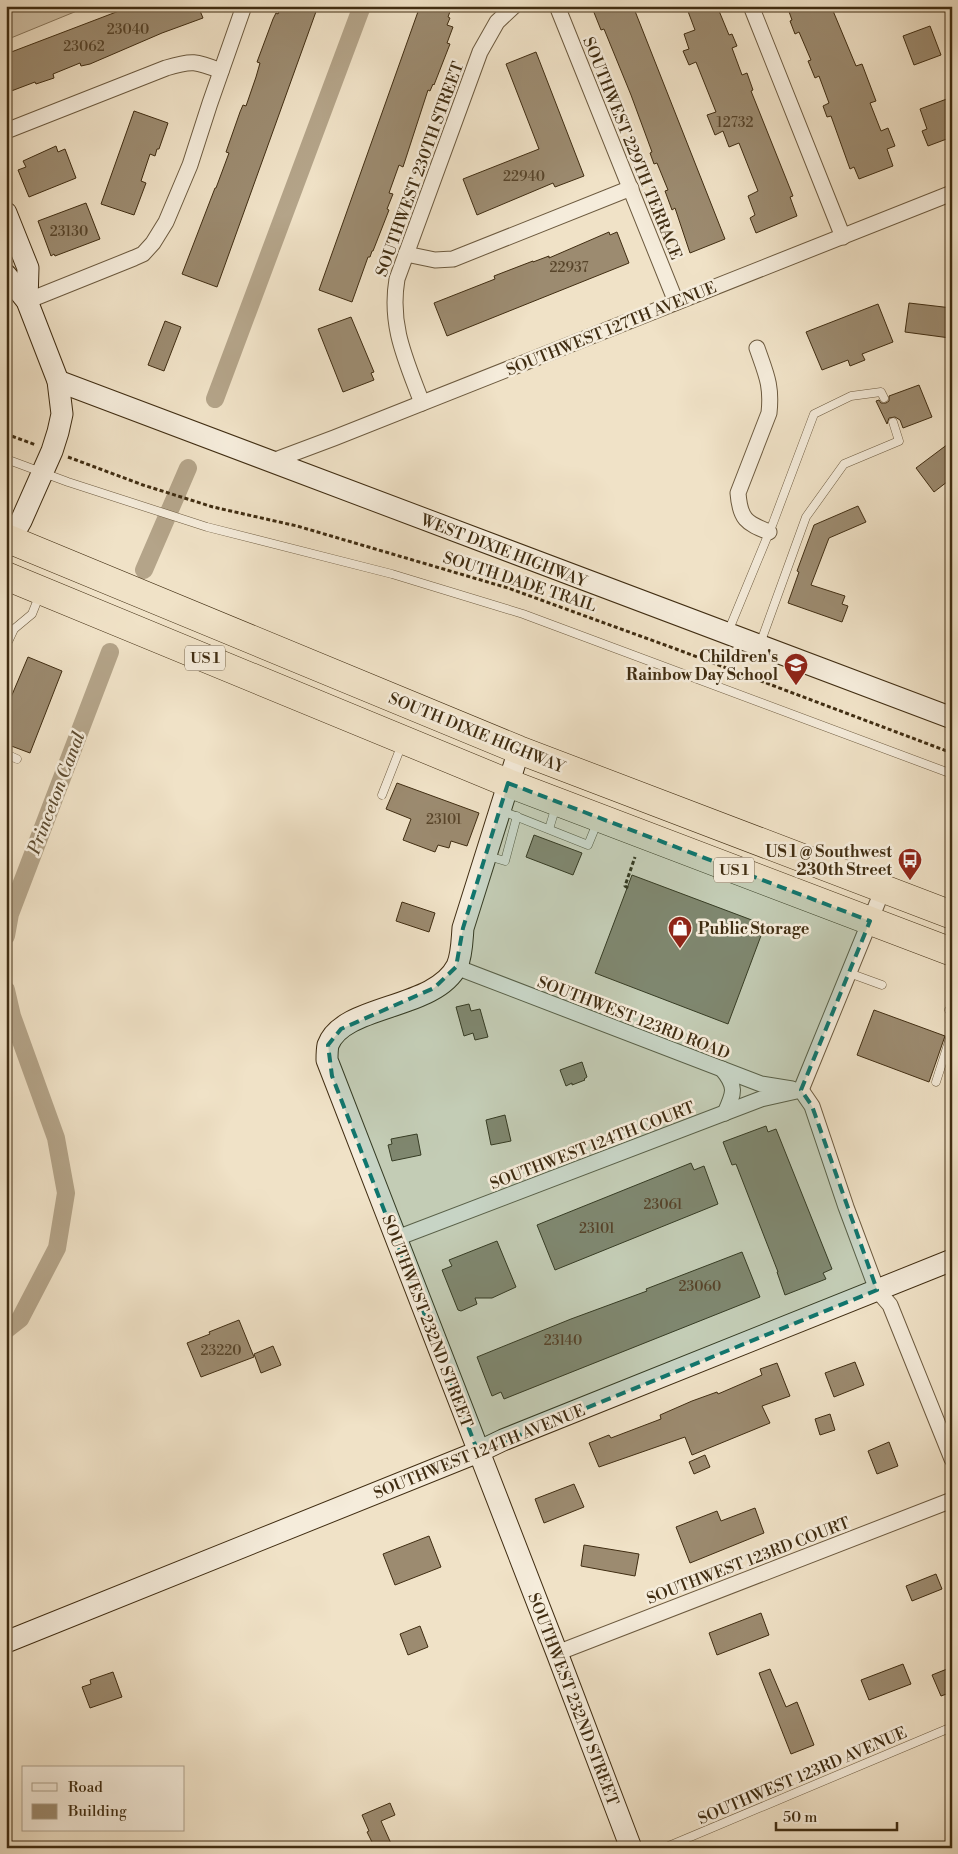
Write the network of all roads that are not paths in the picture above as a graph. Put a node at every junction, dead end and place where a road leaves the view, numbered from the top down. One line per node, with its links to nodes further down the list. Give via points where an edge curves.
1 (244, 6): 5 (street)
2 (557, 6): 7 (street, SOUTHWEST 229TH TERRACE)
3 (751, 6): 10 (street)
4 (511, 9): 11 (street, SOUTHWEST 230TH STREET, via 493,28 480,52)
5 (221, 71): 6 (street, via 186,62); 13 (street, via 190,165 156,240 134,258)
6 (6, 131)
7 (631, 188): 11 (street, via 453,259 435,260); 14 (street, SOUTHWEST 229TH TERRACE)
8 (952, 193): 10 (street, SOUTHWEST 127TH AVENUE)
9 (6, 214): 13 (street, via 28,268)
10 (843, 237): 14 (street, SOUTHWEST 127TH AVENUE)
11 (406, 254): 18 (street, SOUTHWEST 230TH STREET, via 397,279 395,321 399,344)
12 (6, 275): 13 (street)
13 (27, 301): 16 (street)
14 (676, 302): 18 (street, SOUTHWEST 127TH AVENUE)
15 (758, 348): 23 (street, via 770,385 769,413 738,493 744,518)
16 (58, 382): 21 (street, WEST DIXIE HIGHWAY); 22 (street, via 61,422)
17 (884, 398): 23 (lane, via 881,392 851,396 814,414)
18 (422, 403): 21 (street, SOUTHWEST 127TH AVENUE)
19 (893, 422): 30 (lane, via 898,441 844,464 806,517)
20 (6, 459): 22 (lane)
21 (270, 462): 28 (street, WEST DIXIE HIGHWAY)
22 (43, 472): 24 (street); 36 (lane, via 207,526 399,576 523,614)
23 (770, 532): 28 (lane)
24 (7, 546): 33 (highway, SOUTH DIXIE HIGHWAY / US 1, via 247,637)
25 (6, 576): 26 (highway, US 1)
26 (41, 590): 27 (lane, via 32,614); 32 (highway, US 1)
27 (10, 629): 29 (lane)
28 (728, 634): 30 (street, WEST DIXIE HIGHWAY)
29 (6, 646)
30 (760, 646): 31 (street, WEST DIXIE HIGHWAY)
31 (951, 717)
32 (403, 740): 37 (highway, US 1); 38 (lane)
33 (519, 750): 37 (street); 43 (highway, SOUTH DIXIE HIGHWAY / US 1)
34 (6, 754): 35 (lane)
35 (18, 759)
36 (952, 774)
37 (508, 783): 39 (highway, US 1); 40 (street)
38 (382, 795)
39 (557, 802): 41 (highway, US 1); 42 (lane)
40 (509, 813): 42 (lane); 47 (street, via 486,855 463,928)
41 (599, 819): 42 (lane, via 588,845); 45 (highway, US 1)
42 (549, 830)
43 (882, 889): 44 (highway, SOUTH DIXIE HIGHWAY / US 1); 45 (street)
44 (952, 915)
45 (870, 921): 46 (highway, US 1); 48 (street)
46 (952, 952)
47 (456, 967): 51 (street, SOUTHWEST 123RD ROAD); 55 (street, SOUTHWEST 232ND STREET, via 424,994 351,1022 328,1045 329,1068)
48 (849, 973): 49 (lane); 53 (street)
49 (882, 985)
50 (952, 1032): 52 (lane)
51 (722, 1069): 53 (street, SOUTHWEST 123RD ROAD, via 761,1084); 54 (street, via 733,1088)
52 (936, 1082)
53 (801, 1090): 54 (street, SOUTHWEST 124TH COURT, via 761,1099); 57 (street, via 812,1106)
54 (724, 1113): 55 (street, SOUTHWEST 124TH COURT)
55 (397, 1238): 58 (street, SOUTHWEST 232ND STREET)
56 (952, 1260): 57 (street, SOUTHWEST 124TH AVENUE)
57 (877, 1290): 58 (street, SOUTHWEST 124TH AVENUE); 59 (street, via 890,1305)
58 (478, 1452): 61 (street, SOUTHWEST 124TH AVENUE); 62 (street, SOUTHWEST 232ND STREET)
59 (952, 1459)
60 (952, 1500): 62 (street, SOUTHWEST 123RD COURT)
61 (6, 1642)
62 (557, 1653): 64 (street, SOUTHWEST 232ND STREET)
63 (952, 1727): 65 (lane, SOUTHWEST 123RD AVENUE)
64 (631, 1848)
65 (664, 1848)

